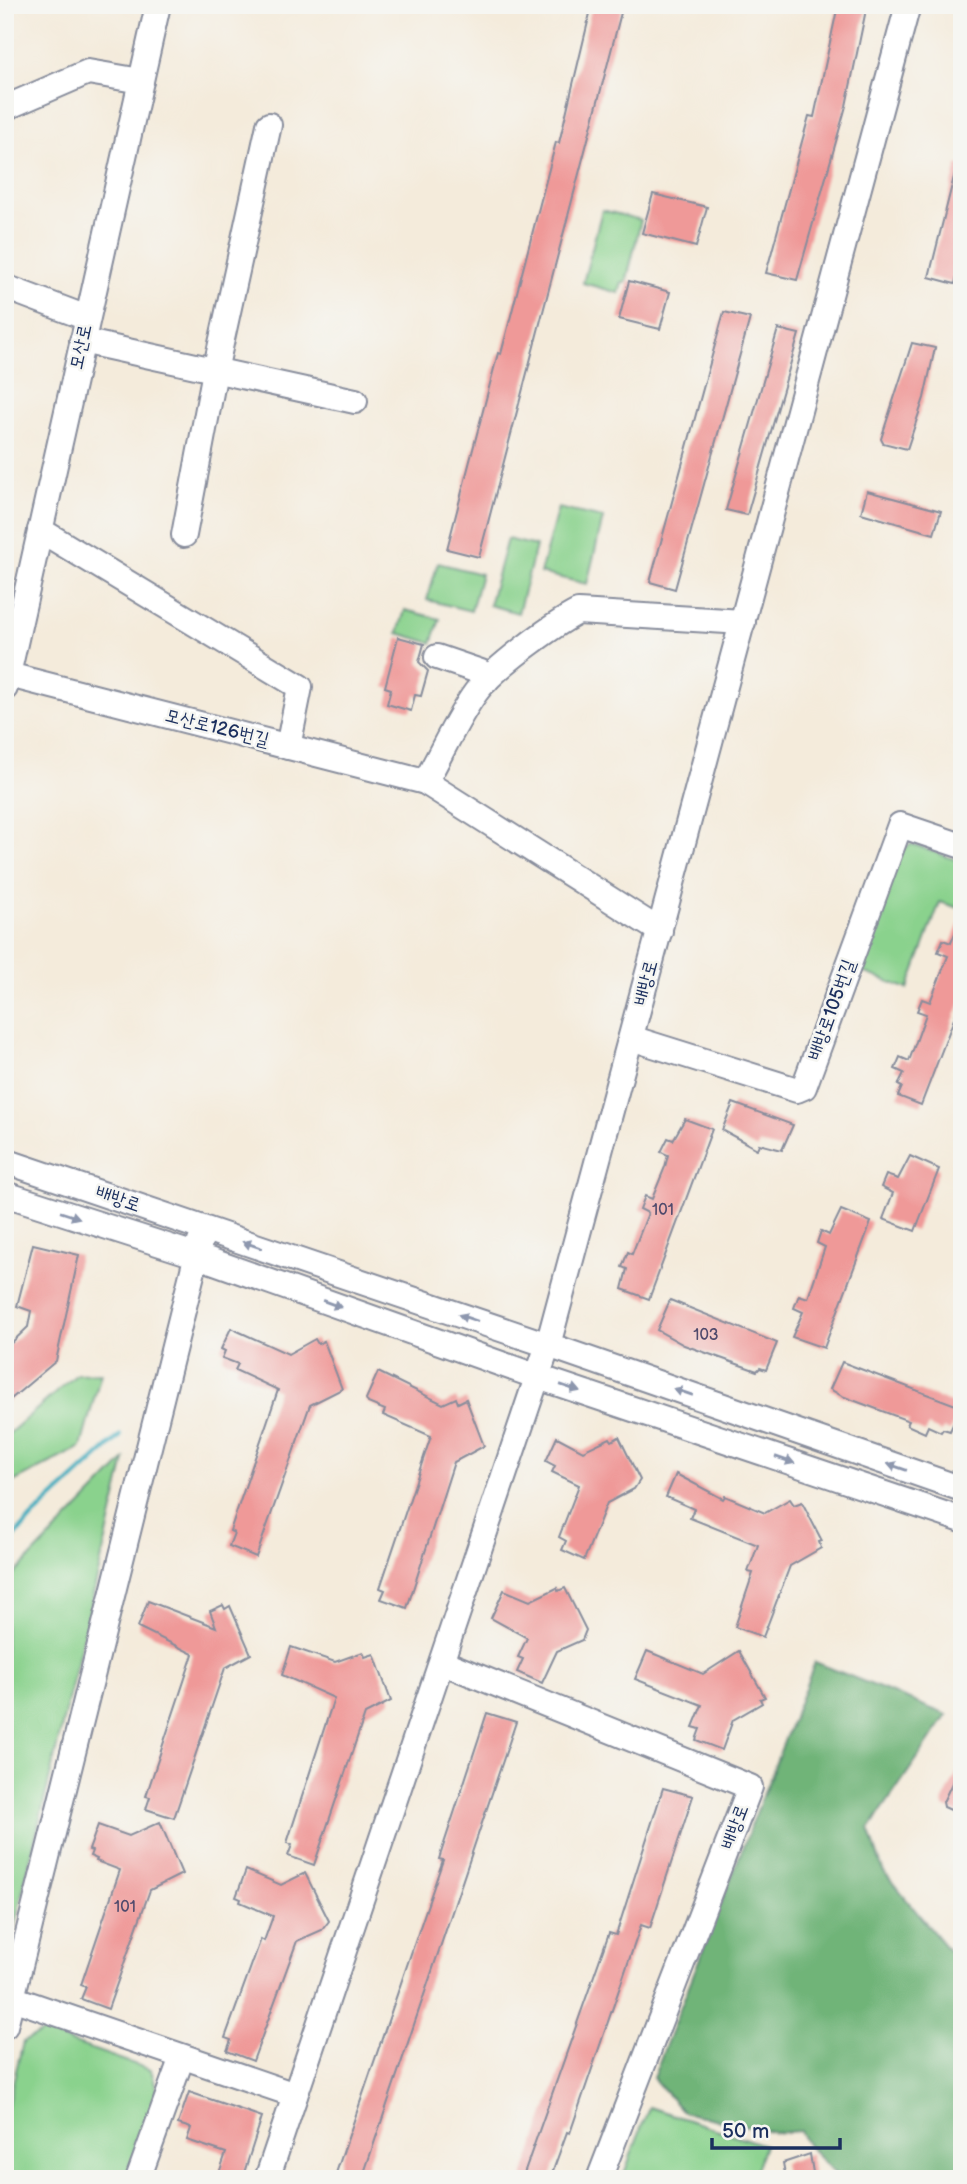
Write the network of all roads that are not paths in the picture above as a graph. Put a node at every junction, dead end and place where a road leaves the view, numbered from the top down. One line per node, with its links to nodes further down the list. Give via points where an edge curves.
1 (158, 5): 3 (street, 모산로)
2 (908, 5): 12 (street, 배방로)
3 (141, 81): 4 (street, via 88,72); 7 (street, 모산로)
4 (5, 108)
5 (270, 125): 8 (street)
6 (5, 287): 7 (street)
7 (85, 330): 8 (street); 10 (street, 모산로)
8 (215, 371): 9 (street); 11 (street)
9 (355, 401)
10 (40, 530): 14 (street, 모산로); 16 (street, via 300,687)
11 (184, 535)
12 (743, 622): 15 (street, via 578,612); 19 (street, 배방로)
13 (437, 657): 15 (street, via 481,672)
14 (6, 679): 16 (street, 모산로126번길)
15 (486, 681): 17 (street, via 474,694)
16 (288, 747): 17 (street, 모산로126번길)
17 (425, 782): 19 (street, 모산로126번길)
18 (962, 846): 20 (street, 배방로105번길, via 900,825 804,1087 797,1090)
19 (660, 931): 20 (street, 배방로)
20 (631, 1038): 25 (street, 배방로)
21 (5, 1161): 23 (street, 배방로)
22 (5, 1194): 24 (street, 배방로, one-way to 24)
23 (205, 1229): 24 (street); 25 (street, 배방로, one-way to 23)
24 (195, 1255): 26 (street, 배방로, one-way to 26); 30 (street)
25 (548, 1345): 26 (street, 배방로); 27 (street, 배방로, one-way to 25)
26 (538, 1377): 28 (street, 배방로, one-way to 28); 29 (street, 배방로)
27 (962, 1489)
28 (962, 1520)
29 (442, 1662): 33 (street, 배방로); 36 (street, 배방로, via 750,1787)
30 (12, 1998): 31 (street); 32 (street)
31 (5, 2026)
32 (182, 2057): 33 (street); 34 (street)
33 (295, 2095): 35 (street, 배방로)
34 (138, 2179)
35 (267, 2179)
36 (599, 2179)

